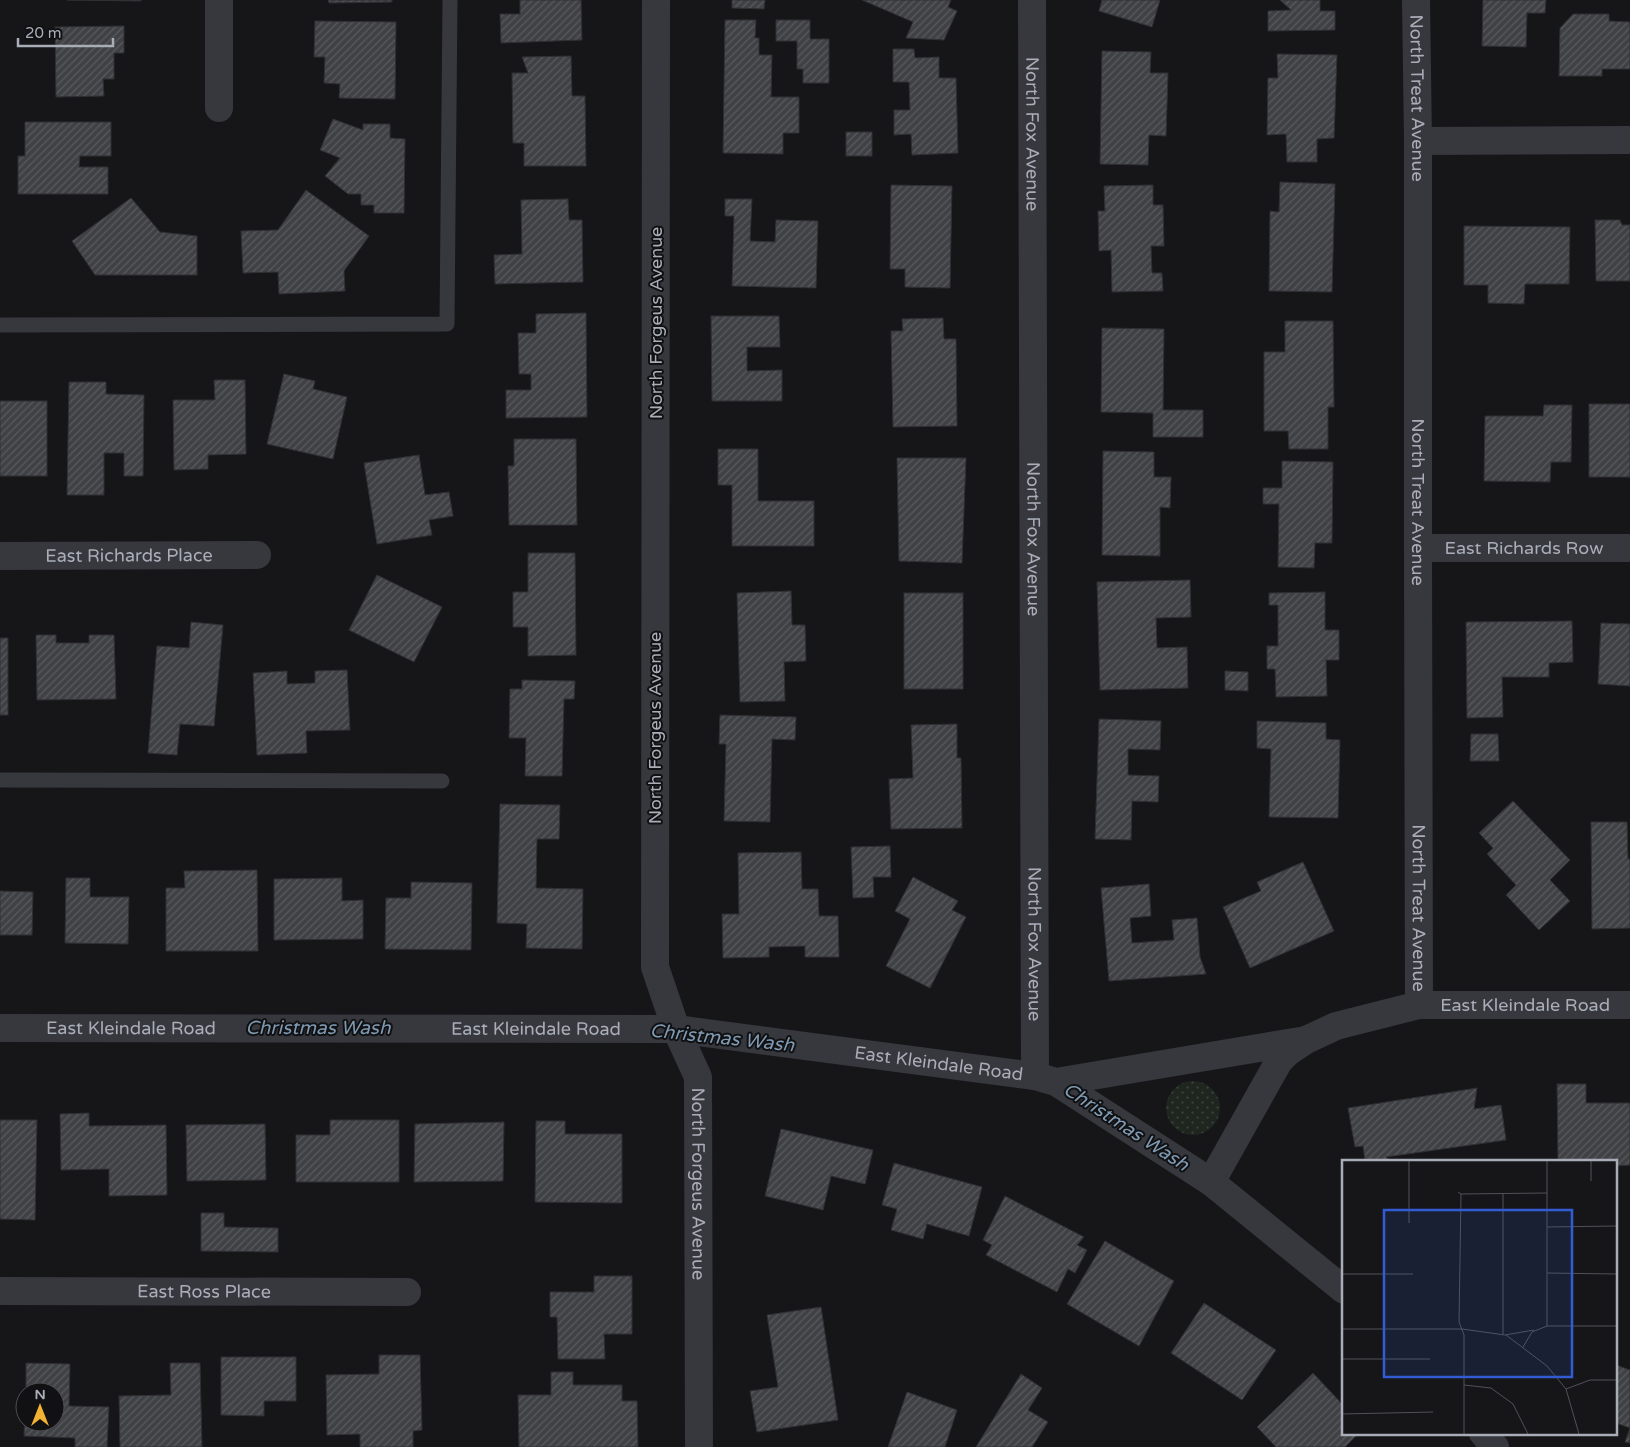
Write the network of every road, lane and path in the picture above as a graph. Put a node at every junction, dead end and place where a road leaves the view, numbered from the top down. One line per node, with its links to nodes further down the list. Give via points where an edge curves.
1 (219, 0): 6 (street)
2 (450, 0): 9 (lane, via 447,324)
3 (656, 0): 19 (street, North Forgeus Avenue, via 655,967)
4 (1032, 0): 21 (street, North Fox Avenue)
5 (1416, 0): 8 (street, North Treat Avenue)
6 (219, 108)
7 (1630, 140): 8 (street)
8 (1418, 141): 10 (street, North Treat Avenue)
9 (0, 325)
10 (1418, 548): 11 (street, East Richards Row); 16 (street, North Treat Avenue)
11 (1630, 548)
12 (257, 555): 13 (street, East Richards Place)
13 (0, 556)
14 (0, 780): 15 (lane)
15 (442, 781)
16 (1419, 1005): 17 (street, East Kleindale Road); 20 (street, East Kleindale Road, via 1336,1026)
17 (1630, 1005)
18 (0, 1028): 19 (street, East Kleindale Road)
19 (676, 1030): 21 (street, East Kleindale Road); 27 (street, North Forgeus Avenue, via 698,1077)
20 (1306, 1040): 21 (street, East Kleindale Road); 22 (street, East Kleindale Road, via 1279,1061)
21 (1046, 1079): 22 (street)
22 (1212, 1182): 23 (street)
23 (1342, 1288)
24 (0, 1290): 25 (street, East Ross Place)
25 (407, 1292)
26 (1485, 1434): 28 (street)
27 (699, 1447)
28 (1494, 1447)

